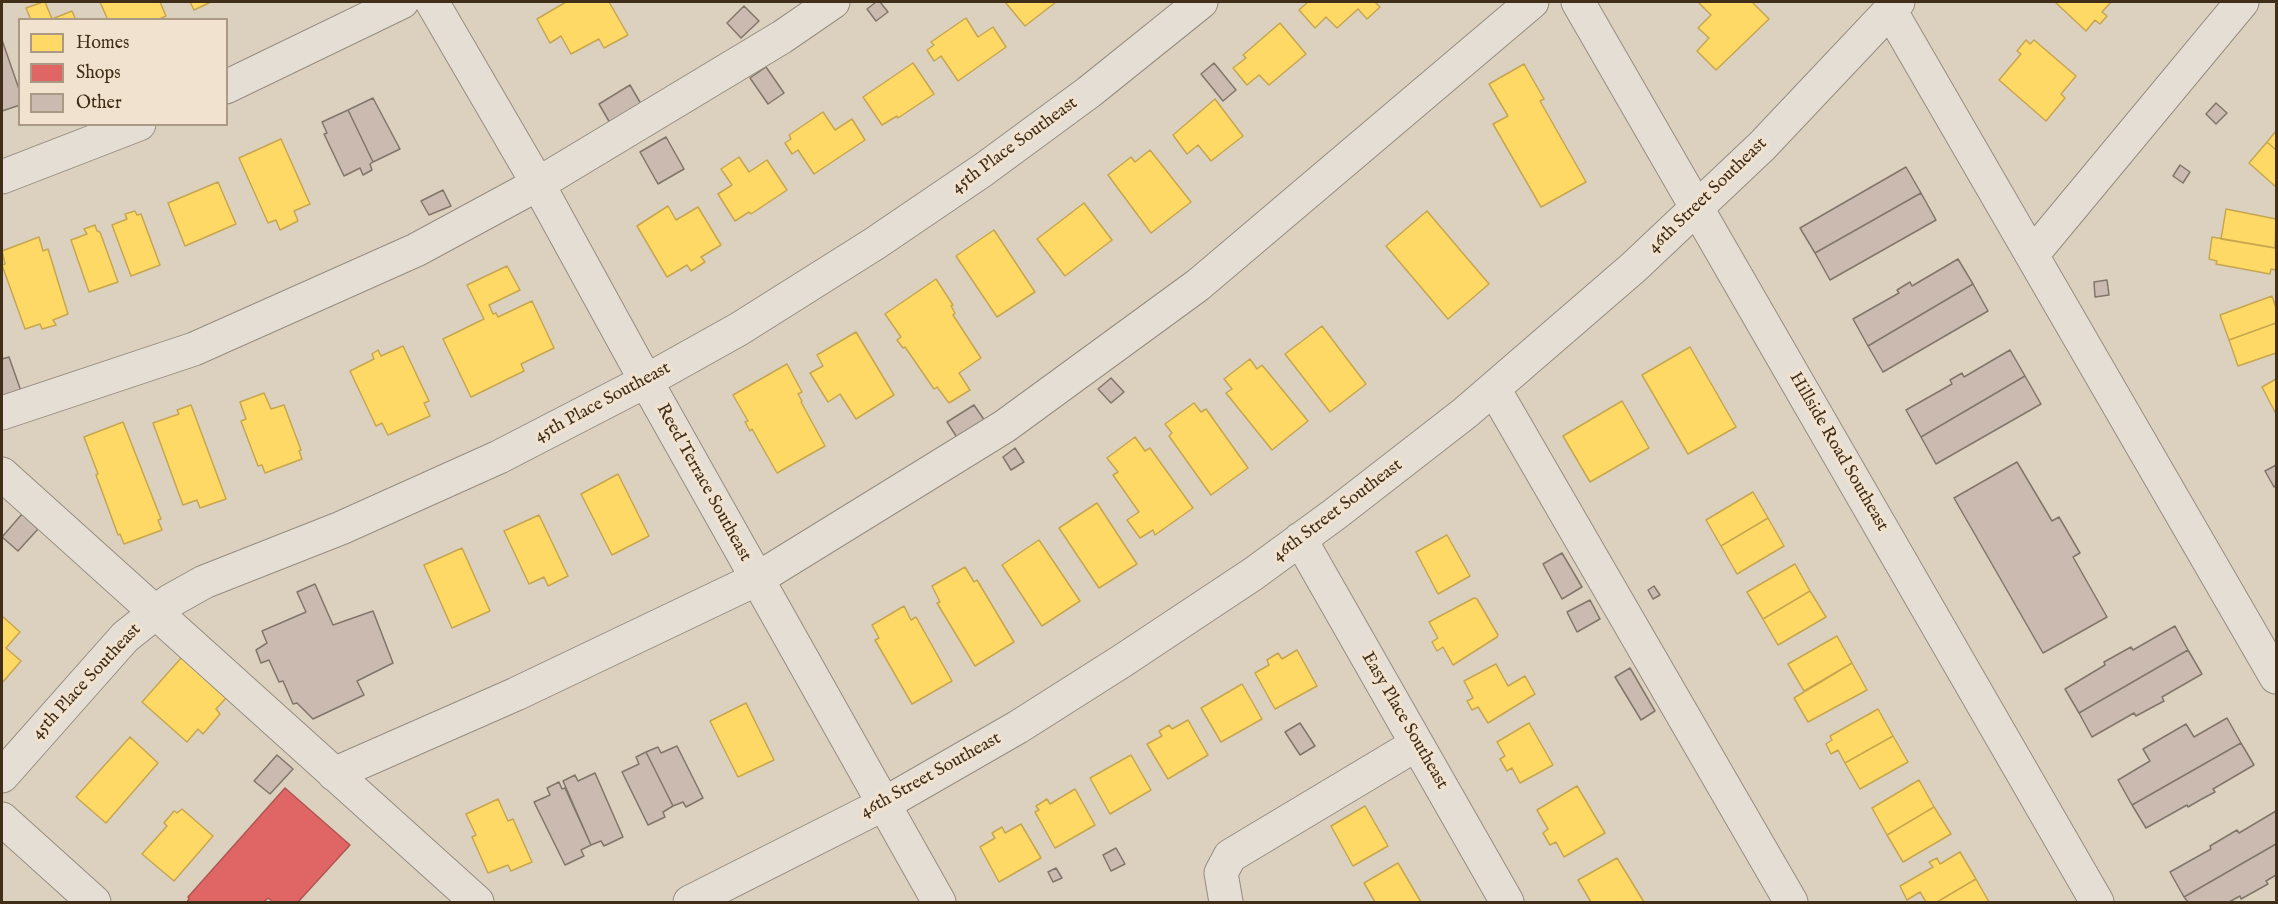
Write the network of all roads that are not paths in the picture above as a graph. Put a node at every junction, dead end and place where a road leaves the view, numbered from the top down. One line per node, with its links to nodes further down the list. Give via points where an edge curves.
1 (402, 2): 9 (street)
2 (432, 2): 12 (street, Reed Terrace Southeast)
3 (833, 2): 12 (street, via 782,37)
4 (1201, 2): 15 (street, 45th Place Southeast, via 1001,158 911,220 775,307)
5 (1532, 2): 20 (street, via 1198,285 1005,426)
6 (1578, 2): 13 (street, Hillside Road Southeast)
7 (2242, 2): 14 (street)
8 (1894, 6): 13 (street, 46th Street Southeast); 14 (street)
9 (228, 86)
10 (134, 126): 11 (street)
11 (2, 177)
12 (538, 184): 15 (street, Reed Terrace Southeast); 17 (street, via 416,250 194,350)
13 (1697, 208): 16 (street, 46th Street Southeast); 35 (street, Hillside Road Southeast)
14 (2032, 255): 22 (street)
15 (646, 381): 20 (street, Reed Terrace Southeast); 21 (street, 45th Place Southeast, via 465,473 204,582)
16 (1494, 389): 19 (street, 46th Street Southeast); 34 (street)
17 (2, 414)
18 (2, 474): 21 (street)
19 (1300, 539): 23 (street, Easy Place Southeast); 26 (street, 46th Street Southeast, via 1053,706)
20 (757, 579): 24 (street, via 516,694); 26 (street, Reed Terrace Southeast)
21 (154, 612): 24 (street); 25 (street, 45th Place Southeast, via 124,637)
22 (2277, 677)
23 (1417, 744): 32 (street, via 1230,856 1221,873); 33 (street, Easy Place Southeast)
24 (334, 774): 29 (street)
25 (2, 776)
26 (884, 804): 30 (street, 46th Street Southeast); 31 (street, Reed Terrace Southeast)
27 (2, 820): 28 (street)
28 (75, 897)
29 (477, 903)
30 (690, 903)
31 (939, 903)
32 (1226, 903)
33 (1507, 903)
34 (1791, 903)
35 (2097, 903)

